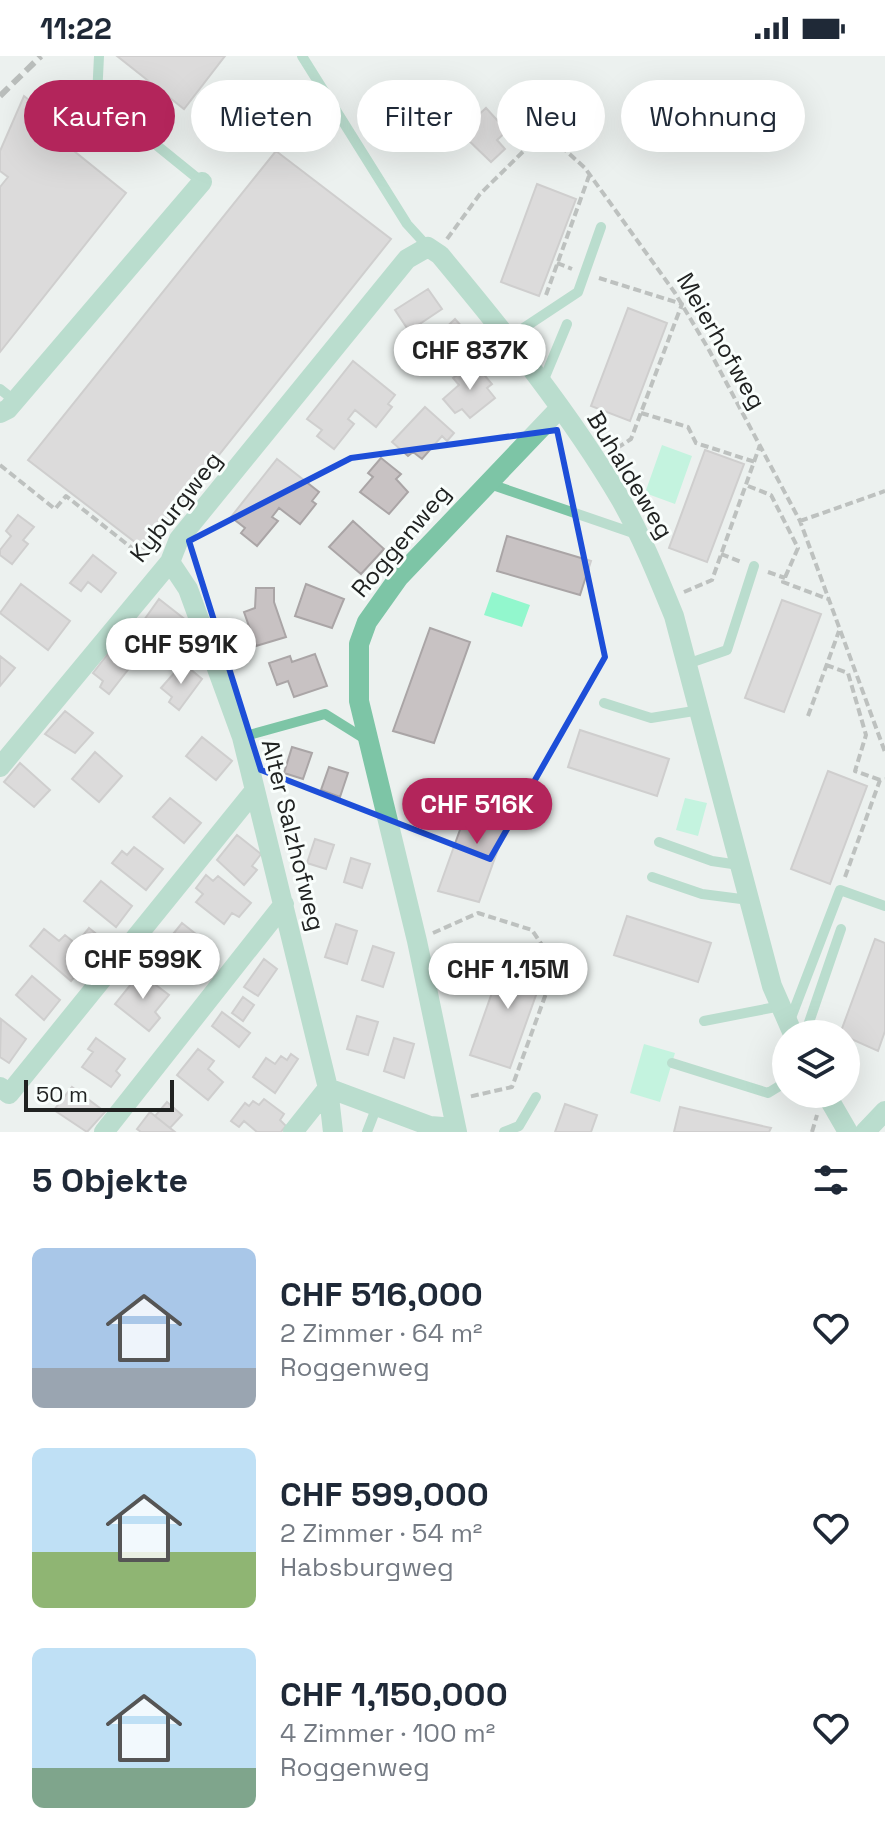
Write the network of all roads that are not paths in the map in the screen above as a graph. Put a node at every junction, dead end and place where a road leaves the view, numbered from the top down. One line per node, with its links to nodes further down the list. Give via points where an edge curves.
1 (99, 56): 3 (lane, via 97,97)
2 (302, 56): 5 (lane, Buhaldeweg, via 407,224)
3 (202, 182): 9 (street)
4 (601, 227): 7 (lane, via 578,292)
5 (428, 247): 7 (street, Buhaldeweg); 13 (street, Kyburgweg, via 407,259 179,539)
6 (567, 324): 8 (lane)
7 (507, 339): 8 (street, Buhaldeweg)
8 (542, 385): 10 (street, Buhaldeweg)
9 (5, 401)
10 (560, 408): 11 (street, Roggenweg); 12 (street, Buhaldeweg)
11 (486, 482): 12 (lane); 19 (street, Roggenweg, via 399,577 367,622 356,675)
12 (639, 535): 15 (street, Buhaldeweg, via 667,598)
13 (170, 562): 18 (street, Alter Salzhofweg, via 188,589); 20 (street, Kyburgweg)
14 (754, 566): 15 (lane, via 727,650)
15 (687, 664): 17 (street, Buhaldeweg)
16 (604, 703): 17 (lane, via 651,718)
17 (700, 710): 23 (street, Buhaldeweg)
18 (242, 737): 19 (lane, via 325,714); 21 (street, Alter Salzhofweg)
19 (367, 740): 42 (street, Roggenweg, via 417,941)
20 (0, 767)
21 (255, 790): 26 (street, Alter Salzhofweg); 36 (street)
22 (659, 842): 23 (lane)
23 (739, 865): 25 (street, Buhaldeweg)
24 (652, 877): 25 (lane, via 702,894)
25 (749, 900): 29 (street, Buhaldeweg)
26 (284, 904): 35 (street, Alter Salzhofweg); 43 (street)
27 (885, 906): 30 (lane, via 840,890)
28 (841, 929): 31 (lane)
29 (791, 1020)
30 (793, 1020)
31 (794, 1020)
32 (704, 1021): 33 (lane)
33 (772, 1023)
34 (672, 1063): 37 (lane)
35 (328, 1088): 39 (street); 44 (street); 45 (street, Alter Salzhofweg)
36 (4, 1091)
37 (772, 1091)
38 (536, 1097): 47 (lane, via 519,1126)
39 (377, 1106): 42 (street); 46 (lane)
40 (834, 1108): 48 (street)
41 (885, 1111): 49 (street)
42 (456, 1130)
43 (104, 1132)
44 (293, 1132)
45 (333, 1132)
46 (367, 1132)
47 (504, 1132)
48 (848, 1132)
49 (865, 1132)

